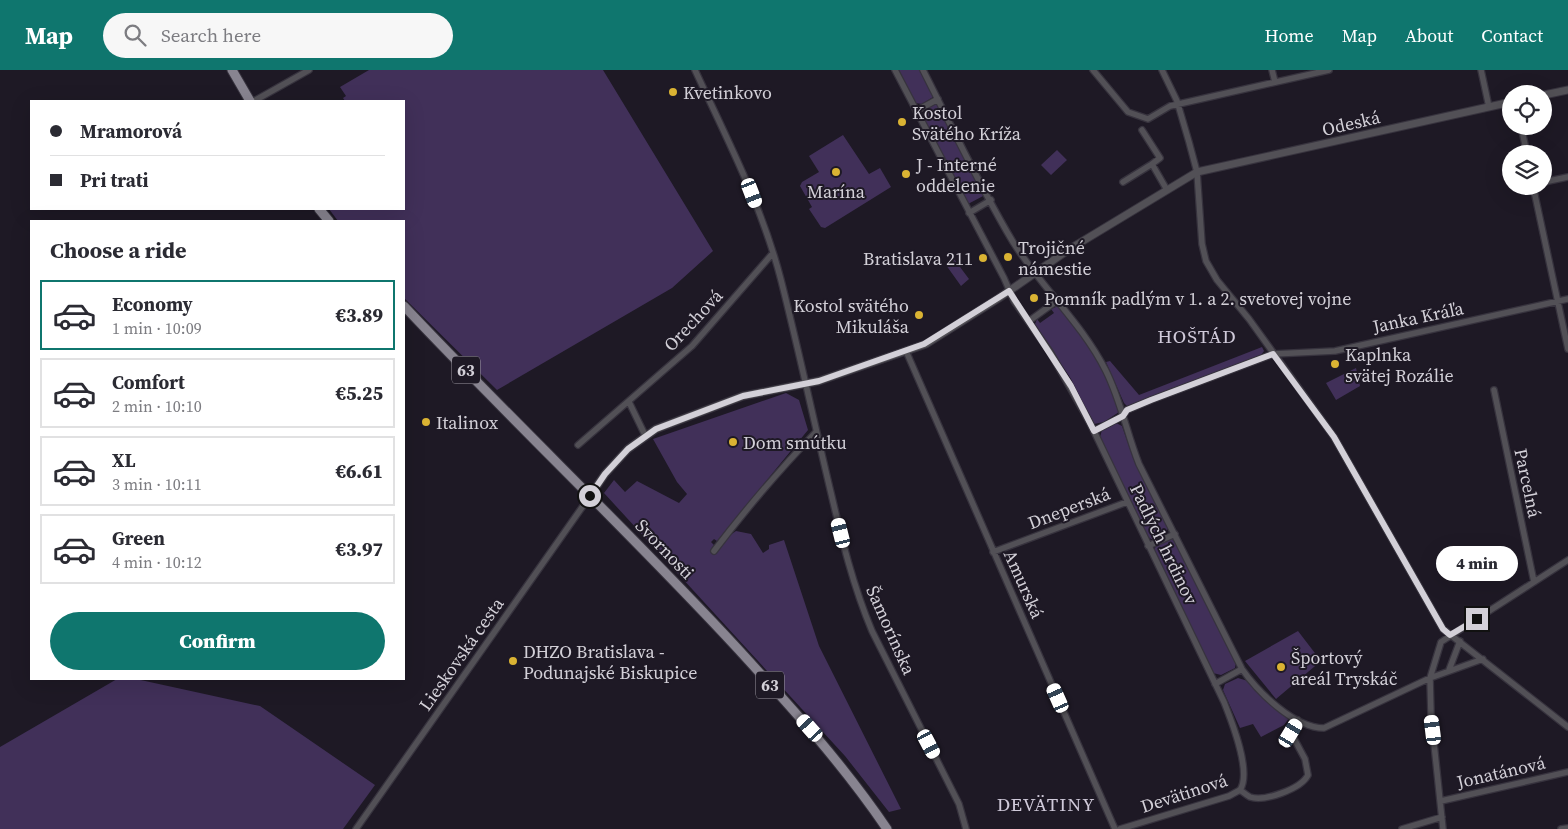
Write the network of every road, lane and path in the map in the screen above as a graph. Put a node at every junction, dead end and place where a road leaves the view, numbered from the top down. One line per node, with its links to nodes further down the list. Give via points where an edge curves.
1 (232, 70): 15 (main road)
2 (309, 70): 16 (street)
3 (695, 70): 33 (street, Šamorínska, via 748,183)
4 (895, 70): 20 (street)
5 (923, 70): 14 (street)
6 (1093, 70): 17 (street, via 1134,116 1150,119)
7 (1162, 70): 17 (street)
8 (1272, 70): 11 (street)
9 (1329, 70): 11 (street)
10 (1481, 70): 19 (street)
11 (1275, 82): 17 (street)
12 (1568, 90): 13 (street)
13 (1552, 93)
14 (938, 98): 20 (street); 29 (street)
15 (249, 100)
16 (256, 100)
17 (1178, 103): 23 (street)
18 (1502, 104): 19 (street, Odeská)
19 (1489, 107): 23 (street, Odeská)
20 (916, 111): 31 (street)
21 (1142, 130): 22 (street, via 1160,158)
22 (1152, 164): 26 (street); 27 (street)
23 (1197, 172): 27 (street, Odeská); 43 (street, via 1206,262)
24 (1568, 177): 25 (street)
25 (1552, 180)
26 (1123, 182)
27 (1167, 190): 34 (street, Odeská)
28 (1535, 195): 38 (street)
29 (991, 200): 31 (street); 34 (street)
30 (320, 210): 32 (main road)
31 (969, 212): 35 (street)
32 (328, 220)
33 (773, 253): 44 (street, Šamorínska); 46 (street, Orechová, via 692,346)
34 (1035, 273): 35 (street, Odeská); 37 (street)
35 (1009, 291): 40 (street); 42 (street, Odeská, via 934,340)
36 (1568, 299): 38 (street, Janka Kráľa)
37 (1058, 300): 40 (street); 47 (street, Padlých hrdinov, via 1100,359)
38 (1558, 302): 41 (street); 43 (street, Janka Kráľa, via 1335,351)
39 (405, 307): 52 (main road, Svornosti / 63)
40 (1029, 321): 48 (street, Padlých hrdinov, via 1071,386)
41 (1568, 349)
42 (906, 351): 44 (street, Odeská); 57 (street, Amurská)
43 (1273, 354): 47 (street, Janka Kráľa, via 1151,400 1127,410); 60 (street, via 1334,437 1443,629)
44 (806, 384): 49 (street, Šamorínska); 50 (street, Odeská, via 743,396 677,419)
45 (1494, 390): 59 (street, Parcelná)
46 (630, 402): 50 (street); 51 (street, Orechová)
47 (1123, 416): 48 (street, Janka Kráľa); 54 (street, Padlých hrdinov, via 1139,464)
48 (1094, 431): 53 (street, Padlých hrdinov)
49 (816, 432): 56 (street, via 783,464); 76 (street, Šamorínska, via 862,607 959,804)
50 (646, 435): 52 (street, Odeská, via 612,466)
51 (578, 446)
52 (590, 496): 74 (street, Lieskovská cesta); 75 (main road, Svornosti / 63, via 659,564 787,703 837,760)
53 (1127, 502): 55 (street, Padlých hrdinov); 57 (street, Dneperská)
54 (1174, 534): 55 (street); 63 (street, Padlých hrdinov)
55 (1148, 546): 66 (street, Padlých hrdinov)
56 (714, 551)
57 (994, 552): 77 (street, Amurská)
58 (1568, 560): 59 (street)
59 (1534, 582): 60 (street)
60 (1450, 635): 61 (street); 65 (street, via 1441,642)
61 (1460, 641): 62 (street); 64 (street)
62 (1483, 659): 64 (street); 68 (street)
63 (1242, 669): 66 (street); 67 (street, Padlých hrdinov, via 1268,700)
64 (1449, 670): 65 (street)
65 (1430, 678): 67 (street, Padlých hrdinov, via 1331,727 1318,728); 71 (street)
66 (1215, 684): 70 (street, Padlých hrdinov, via 1239,750 1244,774)
67 (1298, 720): 70 (street, Devätinová, via 1291,733 1305,759 1306,779 1298,787 1269,796 1251,798)
68 (1568, 727)
69 (1568, 772): 71 (street, Jonatánová)
70 (1240, 790): 78 (street, Devätinová)
71 (1441, 801): 72 (street)
72 (1442, 817): 79 (street); 80 (street)
73 (1568, 828): 81 (street)
74 (356, 829)
75 (887, 829)
76 (966, 829)
77 (1115, 829)
78 (1120, 829)
79 (1402, 829)
80 (1443, 829)
81 (1562, 829)

